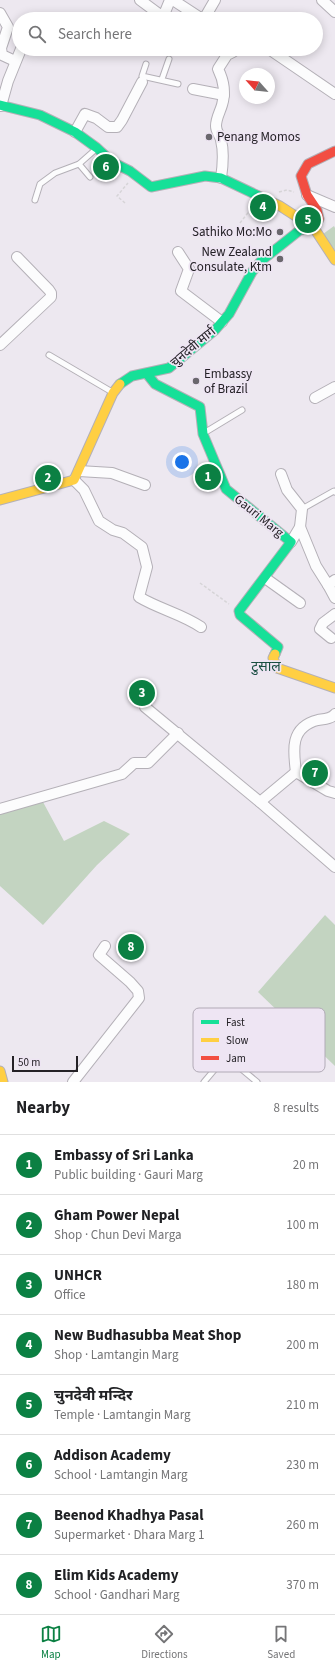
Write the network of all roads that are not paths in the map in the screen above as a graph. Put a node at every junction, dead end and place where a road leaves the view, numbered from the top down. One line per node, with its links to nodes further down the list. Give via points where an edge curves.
1 (140, 0): 5 (street)
2 (172, 0): 6 (street); 7 (street)
3 (215, 0): 8 (street)
4 (322, 0): 9 (street)
5 (156, 12)
6 (166, 12)
7 (192, 12)
8 (207, 12)
9 (335, 12)
10 (0, 13): 15 (street, via 8,26 1,48 2,55)
11 (18, 56): 15 (street)
12 (226, 56): 22 (street, via 218,69 224,80)
13 (279, 56): 21 (street)
14 (169, 59): 18 (lane)
15 (15, 61): 23 (street)
16 (146, 64): 17 (lane, via 142,76)
17 (144, 80): 18 (lane); 24 (street, via 117,127 108,127 85,114)
18 (162, 80): 19 (lane)
19 (178, 84)
20 (193, 89): 22 (street)
21 (335, 94)
22 (224, 95): 29 (street, via 216,125 223,159)
23 (0, 105): 24 (street, via 40,115)
24 (75, 132): 25 (street)
25 (97, 148): 27 (lane); 29 (street, via 112,162 151,187 204,176)
26 (335, 151): 30 (street, via 308,164 301,176)
27 (79, 164): 28 (lane); 31 (lane, via 56,173 40,184)
28 (90, 178)
29 (221, 178): 33 (street, via 280,206)
30 (307, 195): 32 (street); 33 (street, via 317,210 319,220)
31 (35, 200)
32 (335, 207)
33 (314, 228): 36 (street); 37 (street, चुनदेवी मार्ग, via 300,230 261,261)
34 (178, 252): 37 (street, via 189,269 181,291)
35 (17, 257): 38 (street, via 51,292 51,297)
36 (335, 260)
37 (222, 322): 40 (street, चुनदेवी मार्ग, via 169,368)
38 (0, 345)
39 (49, 356): 42 (lane)
40 (147, 374): 42 (street, चुनदेवी मार्ग, via 126,379); 45 (street, Gauri Marg, via 155,384 200,407)
41 (335, 387): 43 (street)
42 (113, 393): 47 (street, चुनदेवी मार्ग)
43 (315, 398)
44 (242, 410): 45 (lane)
45 (203, 434): 53 (street, Gauri Marg, via 226,489)
46 (281, 474): 51 (street, via 287,490)
47 (74, 478): 48 (street, via 112,473); 50 (street); 59 (street, via 84,490 99,521 112,530 124,533 142,548 147,567 139,597)
48 (145, 485)
49 (335, 492): 51 (lane, via 334,490)
50 (0, 500)
51 (302, 509): 52 (street)
52 (300, 527): 53 (street); 55 (street, via 316,566)
53 (291, 542): 54 (street, Gauri Marg)
54 (265, 578): 57 (street); 61 (street, Gauri Marg, via 239,611 240,615 278,647 273,658 277,668)
55 (332, 582): 56 (street)
56 (335, 598)
57 (300, 604)
58 (335, 614): 60 (street, via 323,622 320,629)
59 (201, 627)
60 (334, 638)
61 (335, 688)
62 (145, 707): 64 (street)
63 (335, 714): 65 (street, via 333,717 305,725 298,733 294,742)
64 (178, 733): 67 (street, via 189,745); 68 (street, via 148,763 134,763 122,774)
65 (296, 772): 66 (street, via 328,792); 67 (street)
66 (335, 793)
67 (260, 802): 69 (street)
68 (0, 809)
69 (335, 867)
70 (105, 946): 75 (street, via 99,956 130,982 138,991 139,998)
71 (0, 1071): 74 (street)
72 (212, 1072): 76 (lane)
73 (246, 1072): 77 (lane)
74 (3, 1082)
75 (73, 1082)
76 (204, 1082)
77 (258, 1082)

